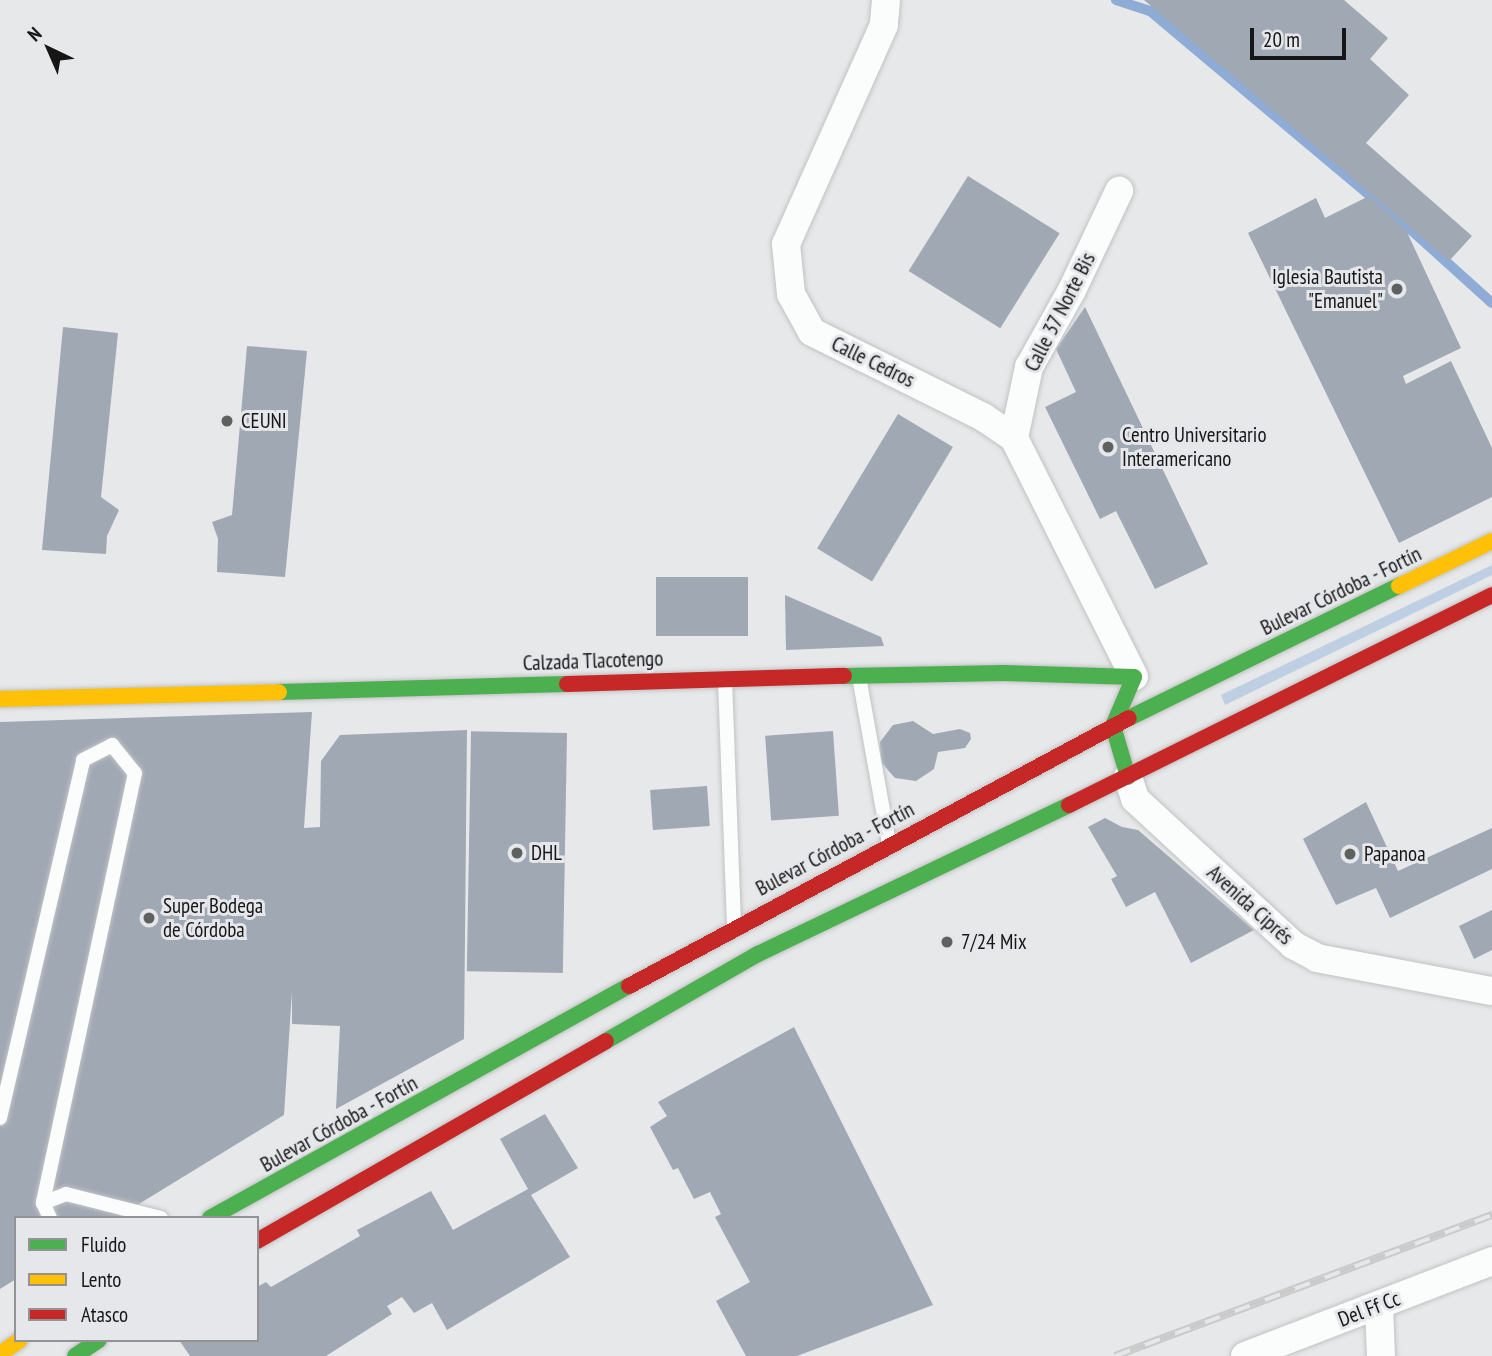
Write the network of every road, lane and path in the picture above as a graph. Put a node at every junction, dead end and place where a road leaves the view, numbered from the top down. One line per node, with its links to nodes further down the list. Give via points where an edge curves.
1 (886, 0): 3 (street, Calle Cedros, via 884,25 786,244 791,294 812,332 983,417)
2 (1119, 191): 3 (street, Calle 37 Norte Bis, via 1072,290 1028,367)
3 (1014, 438): 7 (street, Calle Cedros)
4 (1492, 541): 10 (main road, Bulevar Córdoba - Fortín)
5 (1492, 595): 11 (main road)
6 (859, 676): 7 (main road, Calzada Tlacotengo, via 1004,673); 8 (main road, Calzada Tlacotengo); 12 (lane)
7 (1134, 677): 10 (main road)
8 (724, 679): 9 (main road, Calzada Tlacotengo); 13 (lane)
9 (0, 699)
10 (1112, 726): 11 (main road); 12 (main road, Bulevar Córdoba - Fortín)
11 (1128, 776): 14 (street, Avenida Ciprés, via 1135,799 1293,945 1317,958); 20 (main road, via 758,954)
12 (889, 844): 13 (main road, Bulevar Córdoba - Fortín)
13 (734, 928): 19 (main road, Bulevar Córdoba - Fortín)
14 (1492, 992)
15 (0, 1118): 16 (lane, via 83,760 111,745 135,773)
16 (43, 1203): 17 (lane); 18 (lane, via 66,1194)
17 (49, 1216)
18 (153, 1216)
19 (214, 1216)
20 (259, 1240)
21 (1492, 1261): 22 (street, Del Ff Cc)
22 (1379, 1305): 27 (street, Del Ff Cc); 28 (street)
23 (17, 1342): 25 (main road)
24 (96, 1342): 26 (main road)
25 (0, 1354)
26 (75, 1356)
27 (1245, 1356)
28 (1381, 1356)

